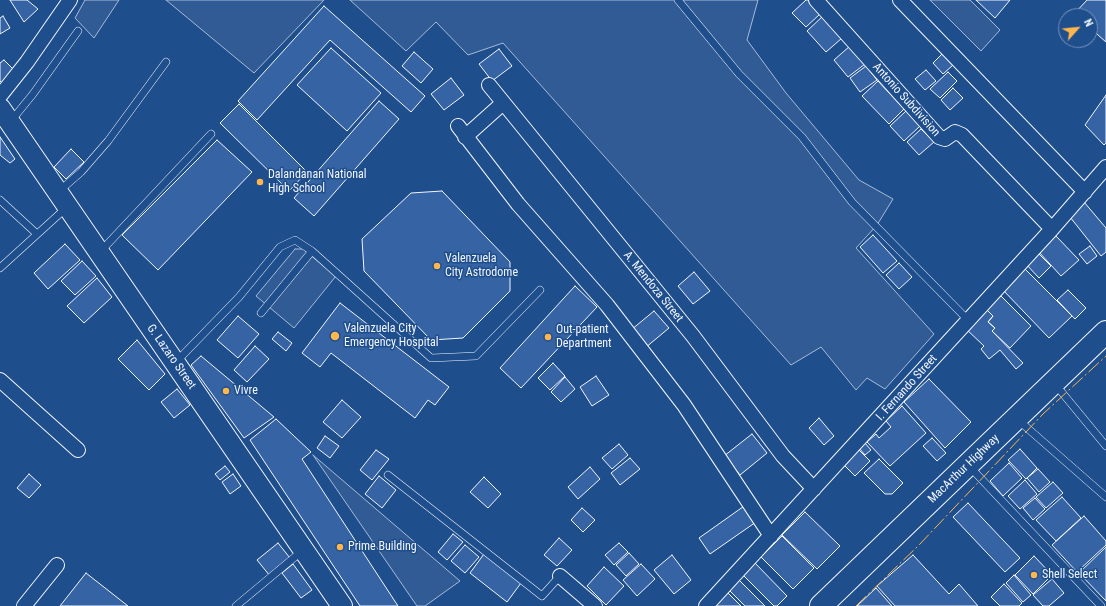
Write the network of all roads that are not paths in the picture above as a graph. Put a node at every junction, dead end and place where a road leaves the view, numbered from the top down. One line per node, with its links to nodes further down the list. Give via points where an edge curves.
1 (70, 0): 8 (street)
2 (678, 0): 23 (lane, via 740,74 802,137 852,202)
3 (816, 0): 16 (street, Antonio Subdivision, via 939,137 945,139 955,132 962,135)
4 (900, 0): 13 (street)
5 (78, 31): 10 (lane, via 33,94)
6 (166, 62): 14 (lane)
7 (489, 85): 9 (street, A. Mendoza Street)
8 (0, 96)
9 (503, 103): 33 (street, A. Mendoza Street, via 693,336 783,456); 35 (street, via 462,132 518,204 607,305 670,386)
10 (5, 115): 14 (street, G. Lazaro Street)
11 (212, 134): 19 (lane)
12 (1106, 167): 13 (street, I. Fernando Street)
13 (1085, 192): 16 (street, I. Fernando Street)
14 (63, 199): 17 (lane); 19 (street, G. Lazaro Street)
15 (0, 200): 17 (lane)
16 (1052, 229): 23 (street, I. Fernando Street)
17 (37, 234): 20 (lane)
18 (312, 251): 21 (lane, via 430,358 476,356); 22 (lane); 25 (lane, via 295,240 280,247 239,297)
19 (99, 252): 25 (street, G. Lazaro Street)
20 (0, 268)
21 (540, 290)
22 (261, 313)
23 (968, 320): 33 (street, I. Fernando Street)
24 (1106, 332): 27 (highway, MacArthur Highway)
25 (176, 362): 36 (street, G. Lazaro Street)
26 (0, 380): 30 (street)
27 (1054, 383): 28 (highway, MacArthur Highway); 29 (lane)
28 (1016, 418): 31 (highway, MacArthur Highway); 34 (lane)
29 (1106, 446)
30 (78, 450)
31 (967, 464): 44 (highway, MacArthur Highway); 45 (lane)
32 (388, 475): 38 (lane, via 542,596)
33 (814, 489): 35 (street, I. Fernando Street)
34 (1106, 496)
35 (771, 536): 43 (street, I. Fernando Street)
36 (304, 549): 40 (lane); 41 (street, G. Lazaro Street)
37 (57, 565): 39 (street)
38 (560, 576): 42 (street)
39 (24, 606)
40 (236, 606)
41 (342, 606)
42 (595, 606)
43 (706, 606)
44 (821, 606)
45 (1101, 606)

